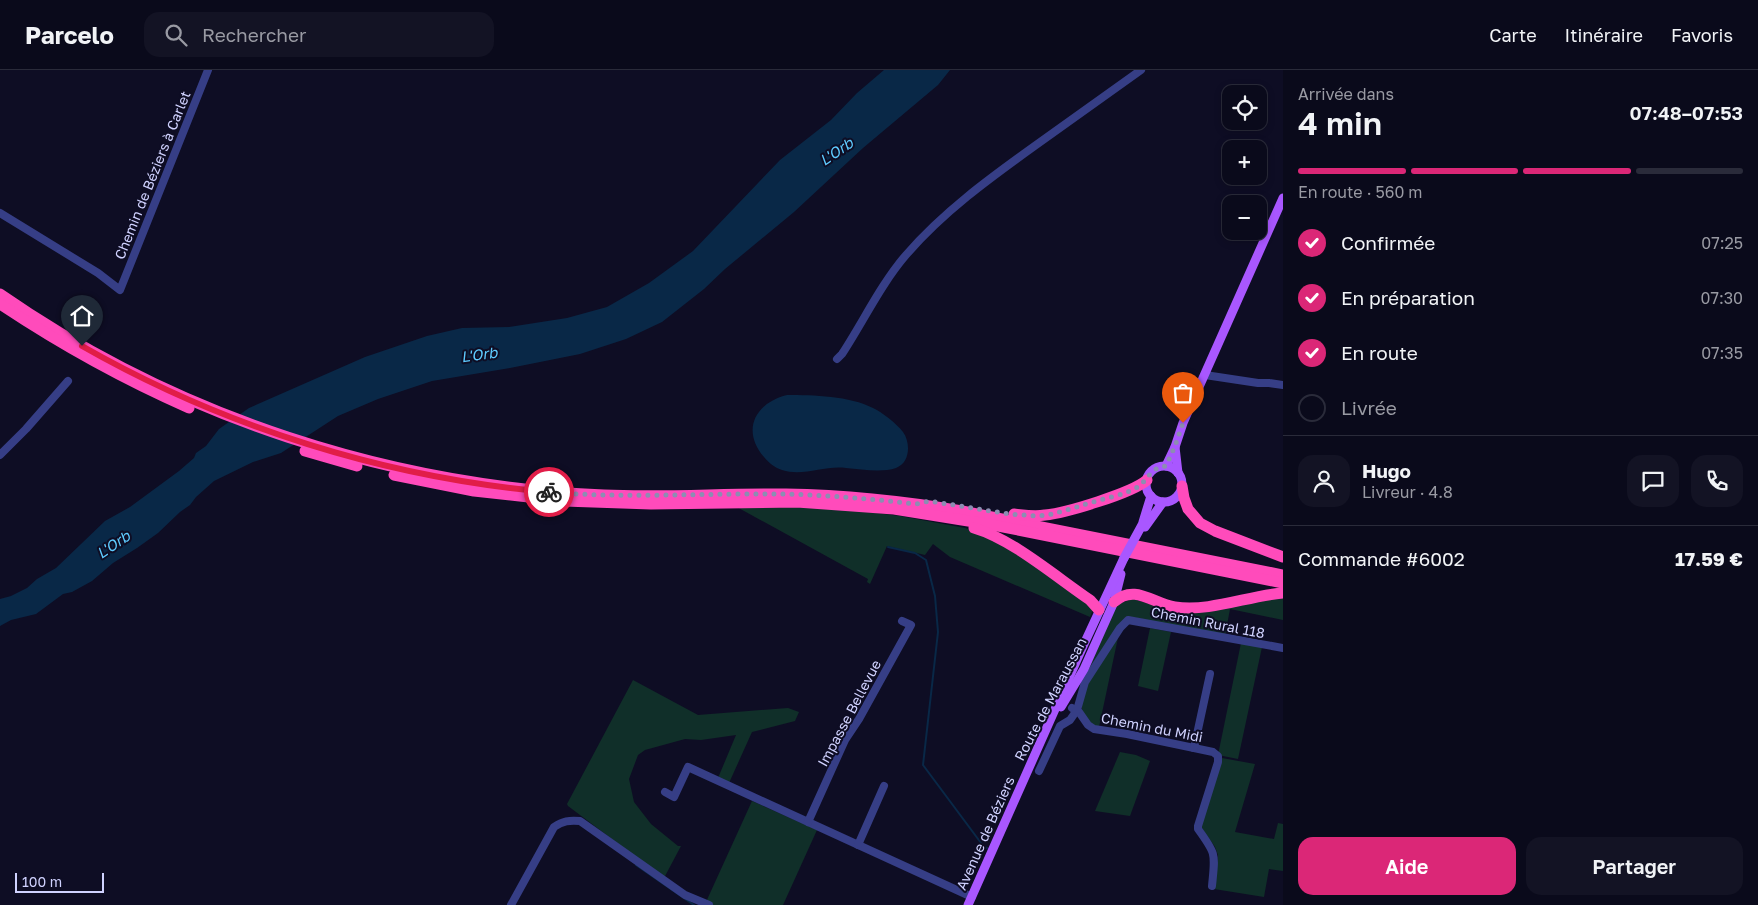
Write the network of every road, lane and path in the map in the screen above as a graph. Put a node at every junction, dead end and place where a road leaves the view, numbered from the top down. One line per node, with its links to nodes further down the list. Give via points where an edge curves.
1 (208, 70): 4 (street, Chemin de Béziers à Carlet, via 120,290)
2 (1141, 70): 7 (street, via 960,202 905,256)
3 (1283, 198): 8 (main road)
4 (0, 213)
5 (0, 294): 11 (highway, via 107,360)
6 (0, 304): 11 (highway, via 100,365 160,395)
7 (837, 359)
8 (1204, 375): 10 (street); 12 (main road)
9 (68, 381): 13 (street)
10 (1283, 386)
11 (204, 410): 20 (highway, via 278,442 440,485 528,498 639,504 797,502)
12 (1175, 446): 14 (main road); 15 (main road)
13 (0, 455)
14 (1166, 466): 15 (main road); 16 (main road, via 1152,471)
15 (1178, 473): 17 (main road)
16 (1147, 480): 18 (main road); 20 (highway, via 1116,496 1038,516 929,501)
17 (1182, 486): 19 (main road, via 1173,500); 22 (highway, via 1186,504 1200,523)
18 (1151, 496): 19 (main road); 21 (main road, Route de Maraussan)
19 (1163, 502): 21 (main road, Route de Maraussan)
20 (913, 507): 24 (highway, via 988,516); 25 (highway); 28 (highway, via 922,518 972,528 998,538 1090,600)
21 (1144, 526): 23 (main road, Route de Maraussan, bridge)
22 (1283, 557)
23 (1126, 559): 27 (main road, Route de Maraussan); 28 (main road, Route de Maraussan)
24 (1283, 575)
25 (1283, 582)
26 (1283, 593): 27 (highway, via 1192,609 1174,607 1137,594 1127,594)
27 (1114, 602): 32 (main road, Route de Maraussan, via 1084,669)
28 (1099, 610): 37 (main road, Route de Maraussan)
29 (902, 621): 40 (street, Impasse Bellevue, via 911,625 846,740)
30 (1283, 648): 34 (street, Chemin Rural 118, via 1128,620 1085,682)
31 (1210, 674): 35 (street)
32 (1065, 699): 33 (main road, Route de Maraussan); 34 (street, Chemin du Midi)
33 (1060, 709): 34 (street); 37 (main road, Route de Maraussan)
34 (1074, 709): 35 (street, Chemin du Midi, via 1094,729); 36 (street, via 1070,720 1060,726)
35 (1194, 748): 42 (street, Chemin du Midi, via 1218,756 1198,826 1215,857)
36 (1039, 771)
37 (1027, 772): 43 (main road, Avenue de Béziers)
38 (884, 786): 41 (street)
39 (665, 792): 40 (street, via 674,797 688,767)
40 (808, 822): 41 (street)
41 (858, 845): 43 (street)
42 (1212, 886)
43 (970, 901)
44 (511, 905): 45 (street, via 554,827 572,820 580,821 686,895)
45 (709, 905)

